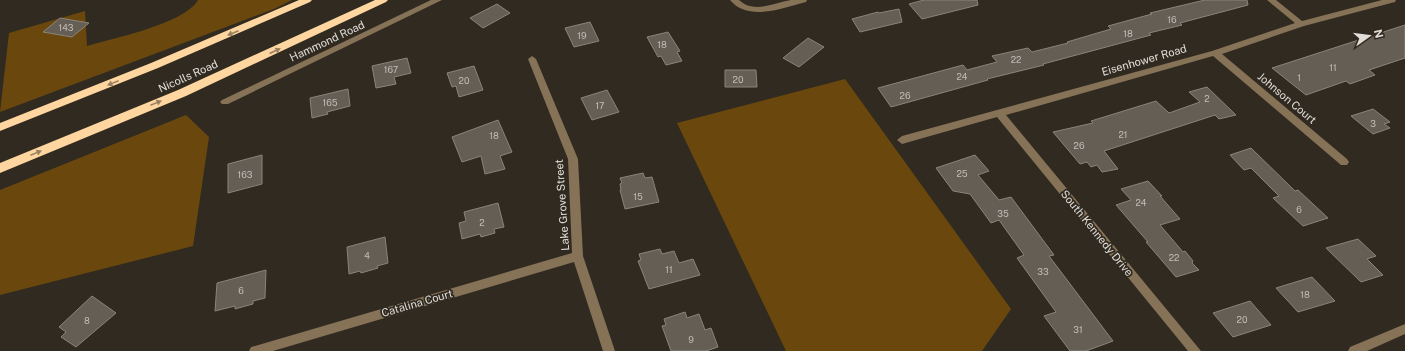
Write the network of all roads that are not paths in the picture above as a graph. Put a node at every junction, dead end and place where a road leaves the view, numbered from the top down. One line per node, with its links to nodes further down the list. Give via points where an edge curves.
1 (307, 0): 13 (highway, Nicolls Road, one-way to 13, via 218,39)
2 (383, 0): 16 (highway, Nicolls Road, one-way to 2, via 182,93)
3 (438, 0): 11 (street, Hammond Road)
4 (803, 0): 7 (street, via 759,10 743,8)
5 (1271, 0): 8 (street)
6 (1392, 0): 8 (street, Eisenhower Road)
7 (734, 1)
8 (1301, 24): 9 (street, Eisenhower Road)
9 (1215, 53): 12 (street, Eisenhower Road); 15 (street, Johnson Court)
10 (532, 59): 17 (street, Lake Grove Street, via 573,160)
11 (225, 102)
12 (1000, 114): 14 (street, Eisenhower Road); 21 (street, South Kennedy Drive)
13 (0, 127)
14 (902, 140)
15 (1344, 162)
16 (0, 168)
17 (578, 256): 19 (street, Catalina Court); 20 (street, Lake Grove Street)
18 (1405, 329): 22 (street)
19 (255, 351)
20 (609, 351)
21 (1195, 351)
22 (1354, 351)

